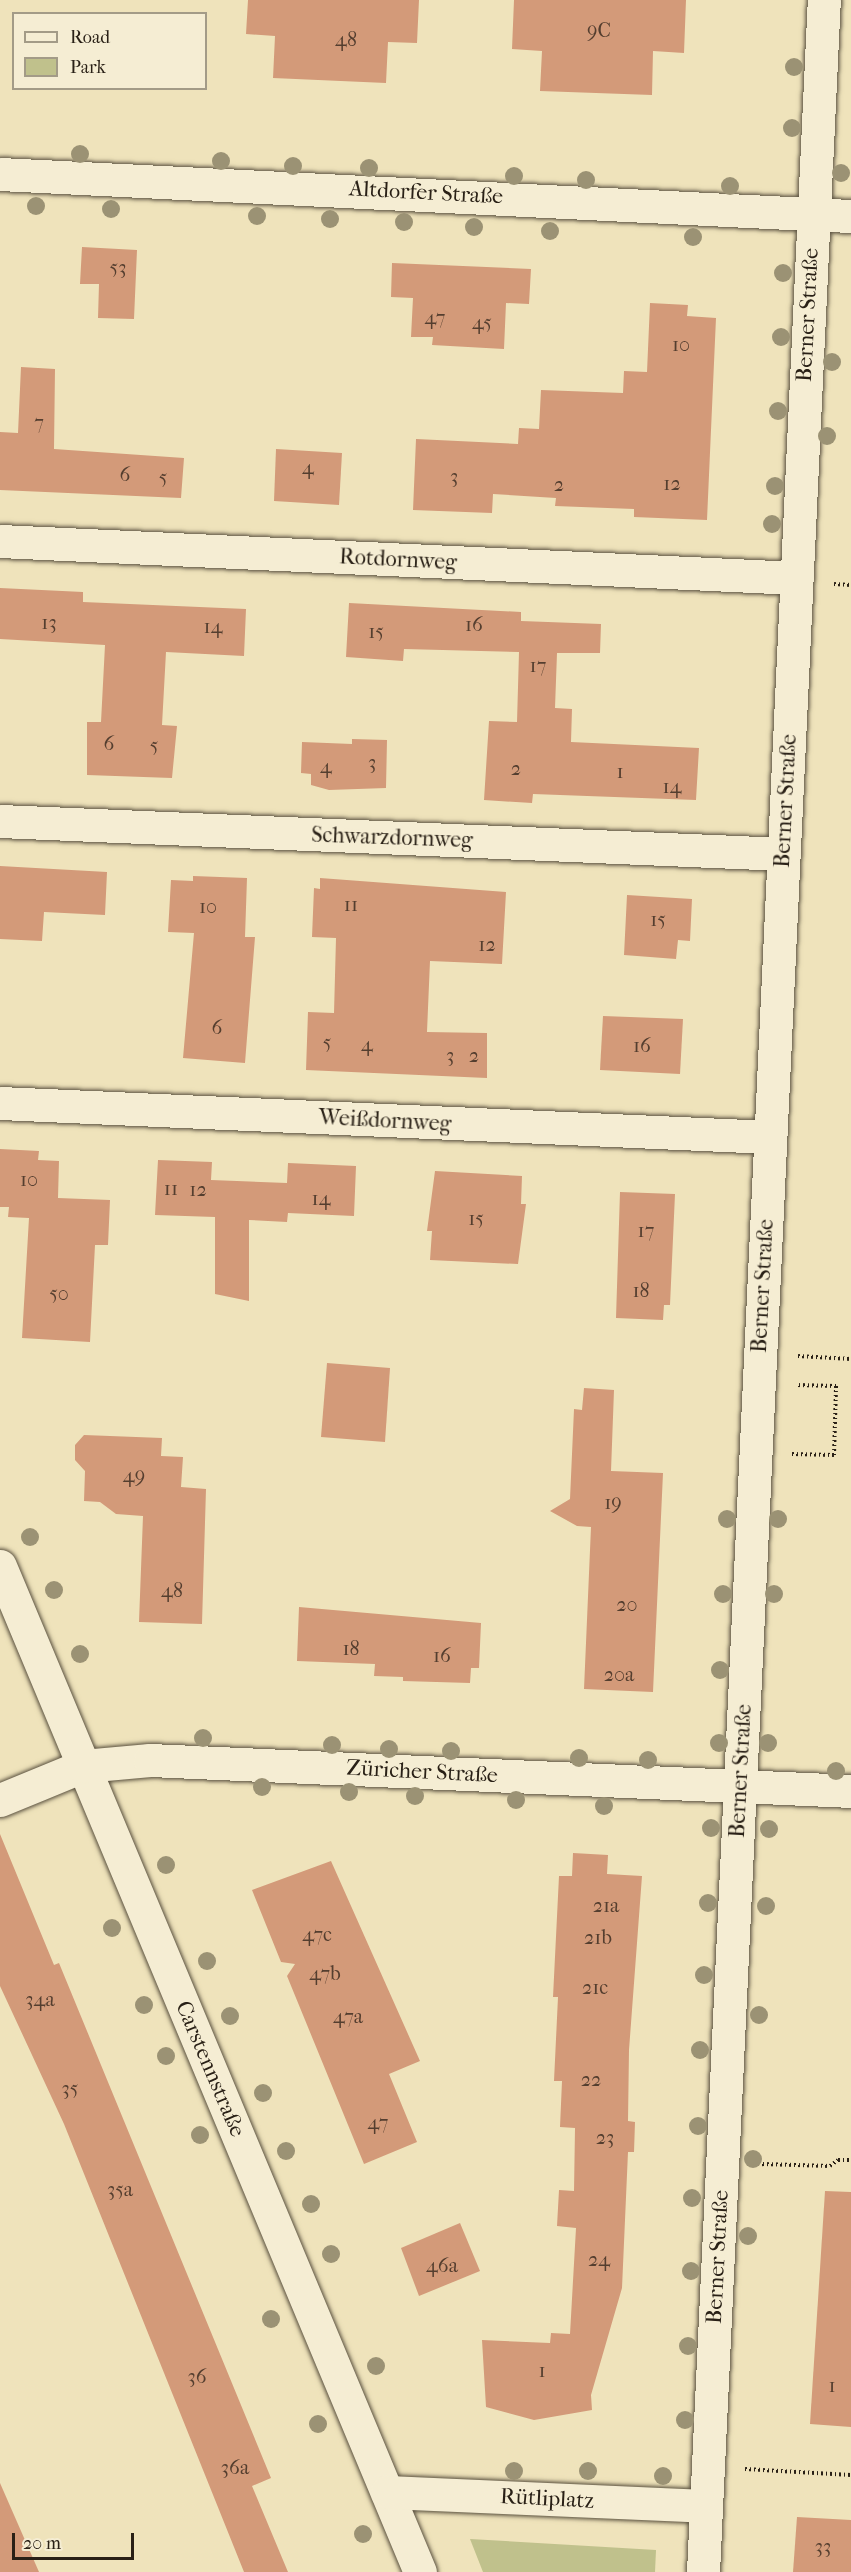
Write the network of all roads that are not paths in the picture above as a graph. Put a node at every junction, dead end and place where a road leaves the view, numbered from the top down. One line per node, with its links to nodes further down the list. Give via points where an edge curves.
1 (824, 0): 3 (street, Berner Straße)
2 (0, 174): 3 (street, Altdorfer Straße)
3 (813, 212): 4 (street, Altdorfer Straße); 6 (street, Berner Straße)
4 (851, 216)
5 (0, 541): 6 (street, Rotdornweg)
6 (796, 578): 8 (street, Berner Straße)
7 (0, 821): 8 (street, Schwarzdornweg)
8 (783, 854): 10 (street, Berner Straße)
9 (0, 1103): 10 (street, Weißdornweg)
10 (770, 1137): 13 (street, Berner Straße)
11 (0, 1566): 12 (street, Carstennstraße)
12 (82, 1766): 13 (street, Züricher Straße, via 150,1760); 15 (street, Züricher Straße); 16 (street, Carstennstraße)
13 (740, 1786): 14 (street, Züricher Straße); 17 (street, Berner Straße)
14 (851, 1791)
15 (0, 1800)
16 (387, 2492): 17 (street, Rütliplatz); 18 (street, Carstennstraße)
17 (706, 2506): 19 (street, Berner Straße)
18 (420, 2572)
19 (703, 2572)

